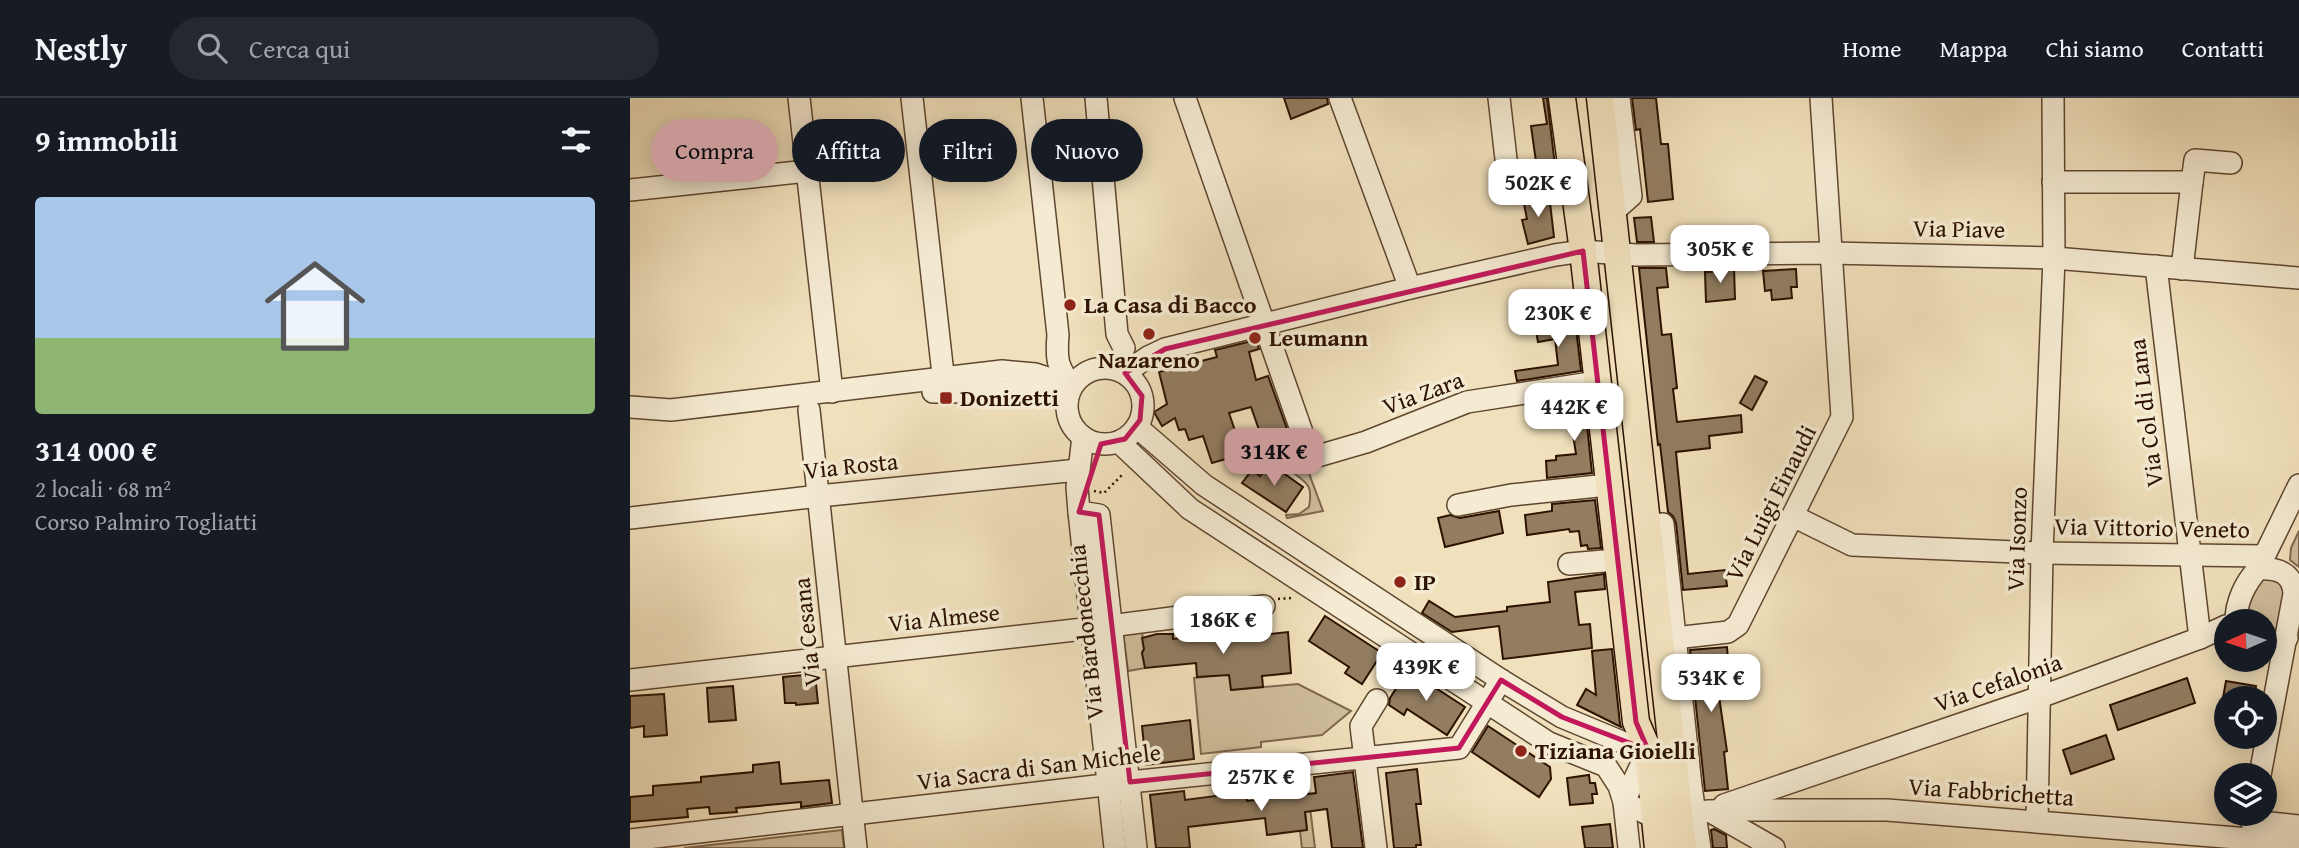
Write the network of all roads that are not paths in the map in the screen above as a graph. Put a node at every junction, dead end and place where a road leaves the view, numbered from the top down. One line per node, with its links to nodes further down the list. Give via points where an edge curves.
1 (799, 98): 13 (street)
2 (912, 98): 38 (street)
3 (1032, 98): 31 (street)
4 (1096, 98): 32 (street, via 1117,334)
5 (1185, 98): 30 (street)
6 (1340, 98): 29 (street)
7 (1499, 98): 16 (street, via 1509,185)
8 (1562, 98): 16 (main road)
9 (1600, 98): 21 (main road)
10 (1619, 98): 21 (street, via 1631,196)
11 (1821, 98): 24 (street, Via Luigi Einaudi)
12 (2053, 98): 18 (street, Via Isonzo)
13 (801, 119)
14 (2231, 163): 19 (street, via 2195,160)
15 (792, 173): 20 (street)
16 (1567, 178): 22 (main road)
17 (808, 182): 39 (street)
18 (2053, 182): 19 (street); 25 (street, Via Isonzo)
19 (2192, 182): 27 (street)
20 (630, 190)
21 (1613, 212): 23 (main road)
22 (1576, 252): 23 (street, Via Piave); 29 (street, Via Piave); 37 (main road)
23 (1617, 253): 24 (street, Via Piave); 52 (main road)
24 (1830, 253): 25 (street, Via Piave); 50 (street, Via Luigi Einaudi, via 1842,417)
25 (2054, 258): 26 (street, Via Piave); 53 (street, Via Isonzo)
26 (2156, 266): 27 (street, Via Piave); 54 (street, Via Col di Lana)
27 (2182, 268): 28 (street, Via Piave)
28 (2299, 278)
29 (1410, 288): 30 (street, Via Piave)
30 (1263, 324): 33 (street, Via Piave); 37 (street, Via Zara, via 1311,458 1366,442 1467,401)
31 (1058, 345): 34 (street, via 1076,364); 35 (street, via 1042,362); 40 (street, via 1061,372)
32 (1124, 348): 33 (street); 34 (street)
33 (1165, 349): 36 (street)
34 (1098, 369): 36 (street); 40 (street, via 1080,377)
35 (1003, 371): 38 (street); 40 (street, via 1035,374)
36 (1125, 373): 43 (street, via 1142,396)
37 (1597, 382): 46 (main road)
38 (944, 384): 39 (street); 40 (street)
39 (832, 392): 41 (street, via 671,410)
40 (1070, 393): 44 (street, via 1069,419)
41 (630, 407)
42 (809, 410): 48 (street, Via Cesana)
43 (1137, 427): 44 (street, via 1131,434); 69 (street, via 1204,485)
44 (1101, 441): 45 (street, Via Bardonecchia); 72 (street, via 1137,459 1190,509)
45 (1081, 480): 48 (street, Via Rosta); 61 (street, Via Bardonecchia, via 1079,513)
46 (1608, 485): 49 (street); 55 (main road)
47 (2299, 485): 56 (street)
48 (819, 496): 51 (street, Via Rosta); 67 (street, Via Cesana)
49 (1458, 505)
50 (1793, 516): 53 (street, Via Vittorio Veneto, via 1852,545); 63 (street, Via Luigi Einaudi, via 1738,625 1728,632)
51 (630, 518)
52 (1648, 526): 63 (street, via 1663,524); 73 (main road)
53 (2042, 553): 54 (street, Via Vittorio Veneto); 70 (street, Via Isonzo)
54 (2189, 555): 56 (street, Via Vittorio Veneto); 64 (street, Via Col di Lana)
55 (1616, 560): 57 (street); 73 (main road, via 1636,722)
56 (2261, 563): 58 (street, Via Vittorio Veneto); 60 (street, via 2249,578)
57 (1570, 564)
58 (2295, 577): 65 (street)
59 (1264, 606): 61 (street, Via Almese)
60 (2238, 609)
61 (1100, 627): 67 (street, Via Almese); 76 (street, Via Bardonecchia)
62 (2214, 632): 64 (street, Via Cefalonia)
63 (1675, 638): 80 (street, via 1691,786)
64 (2200, 638): 70 (street, Via Cefalonia)
65 (2287, 638): 66 (street); 75 (street)
66 (2277, 644)
67 (836, 657): 68 (street, Via Almese); 81 (street, Via Cesana)
68 (630, 680)
69 (1501, 680): 72 (street, Via Sacra di San Michele); 73 (street, via 1562,717 1616,740)
70 (2040, 697): 77 (street, Via Cefalonia); 82 (street, Via Isonzo)
71 (1377, 700): 74 (street, via 1361,726)
72 (1488, 704): 74 (street, Via Sacra di San Michele, via 1459,748); 78 (street, via 1549,743 1606,766)
73 (1660, 749): 78 (street); 80 (main road)
74 (1365, 757): 76 (street, Via Sacra di San Michele); 90 (street)
75 (2262, 763)
76 (1119, 784): 81 (street, Via Sacra di San Michele); 88 (street, Via Bardonecchia); 89 (street, Via Bardonecchia)
77 (1785, 784): 79 (street); 80 (street, Via Cefalonia)
78 (1624, 802): 80 (street); 91 (street)
79 (1788, 809): 80 (street, Via Fabbrichetta); 82 (street, Via Fabbrichetta, via 1887,810)
80 (1685, 814): 92 (main road); 93 (main road); 94 (street); 95 (street)
81 (853, 816): 85 (street, Via Sacra di San Michele); 87 (street, Via Cesana)
82 (2036, 821): 84 (street, Via Fabbrichetta)
83 (2299, 826): 84 (street, Via Fabbrichetta)
84 (2249, 830): 86 (street, Via Fabbrichetta)
85 (630, 840)
86 (2299, 843)
87 (856, 848)
88 (1115, 848)
89 (1136, 848)
90 (1376, 848)
91 (1629, 848)
92 (1658, 848)
93 (1683, 848)
94 (1700, 848)
95 (1774, 848)

